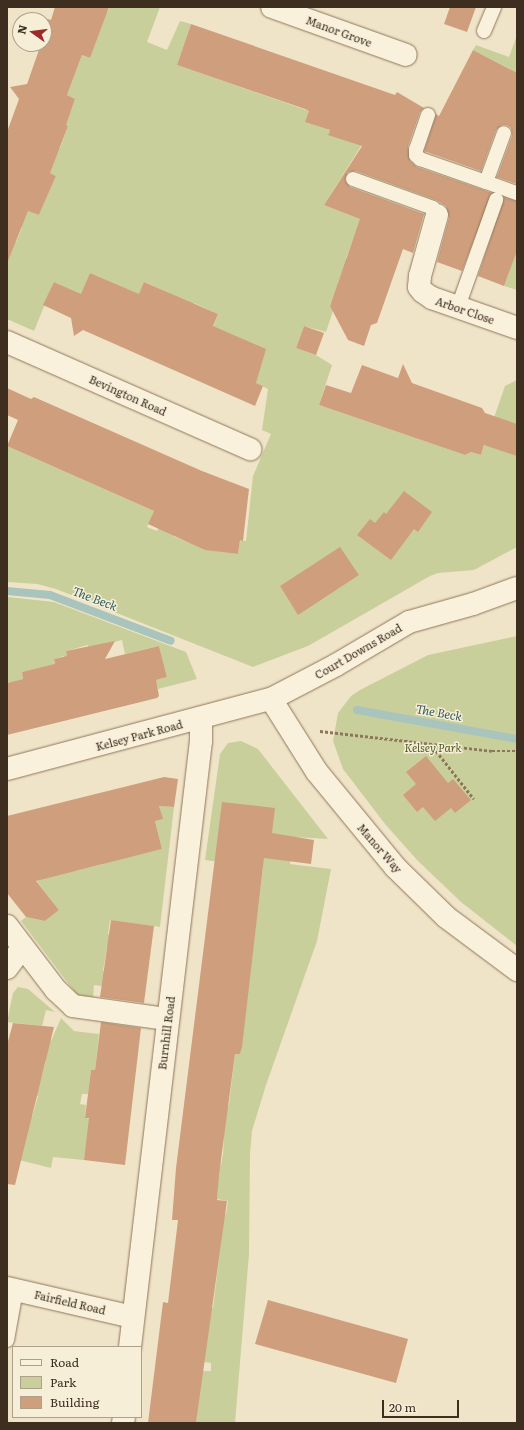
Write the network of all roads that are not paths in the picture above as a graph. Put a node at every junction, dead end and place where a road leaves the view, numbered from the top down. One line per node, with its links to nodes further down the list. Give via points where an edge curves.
1 (272, 7): 4 (street, Manor Grove)
2 (494, 7): 3 (lane)
3 (484, 31)
4 (406, 54)
5 (428, 115): 8 (lane, via 416,155 420,159)
6 (504, 133): 8 (lane)
7 (353, 179): 11 (lane, via 432,208)
8 (486, 182): 9 (lane)
9 (517, 193)
10 (496, 200): 12 (lane)
11 (437, 215): 12 (street, Arbor Close, via 420,276 420,287 432,298)
12 (458, 307): 13 (street, Arbor Close)
13 (517, 328)
14 (7, 342): 15 (street, Bevington Road)
15 (250, 449)
16 (517, 588): 17 (street, Court Downs Road, via 473,604 409,622)
17 (271, 699): 18 (street, Kelsey Park Road); 23 (street, Manor Way, via 330,789 415,888 475,940)
18 (201, 718): 19 (street, Kelsey Park Road); 24 (street, Burnhill Road, via 201,741)
19 (7, 769)
20 (7, 926): 21 (street)
21 (23, 947): 22 (street); 24 (street, via 56,990 73,1006)
22 (7, 968)
23 (517, 970)
24 (167, 1019): 26 (street, Burnhill Road)
25 (12, 1289): 26 (street, Fairfield Road); 27 (lane)
26 (132, 1316): 28 (street, Burnhill Road)
27 (7, 1340)
28 (130, 1346)

